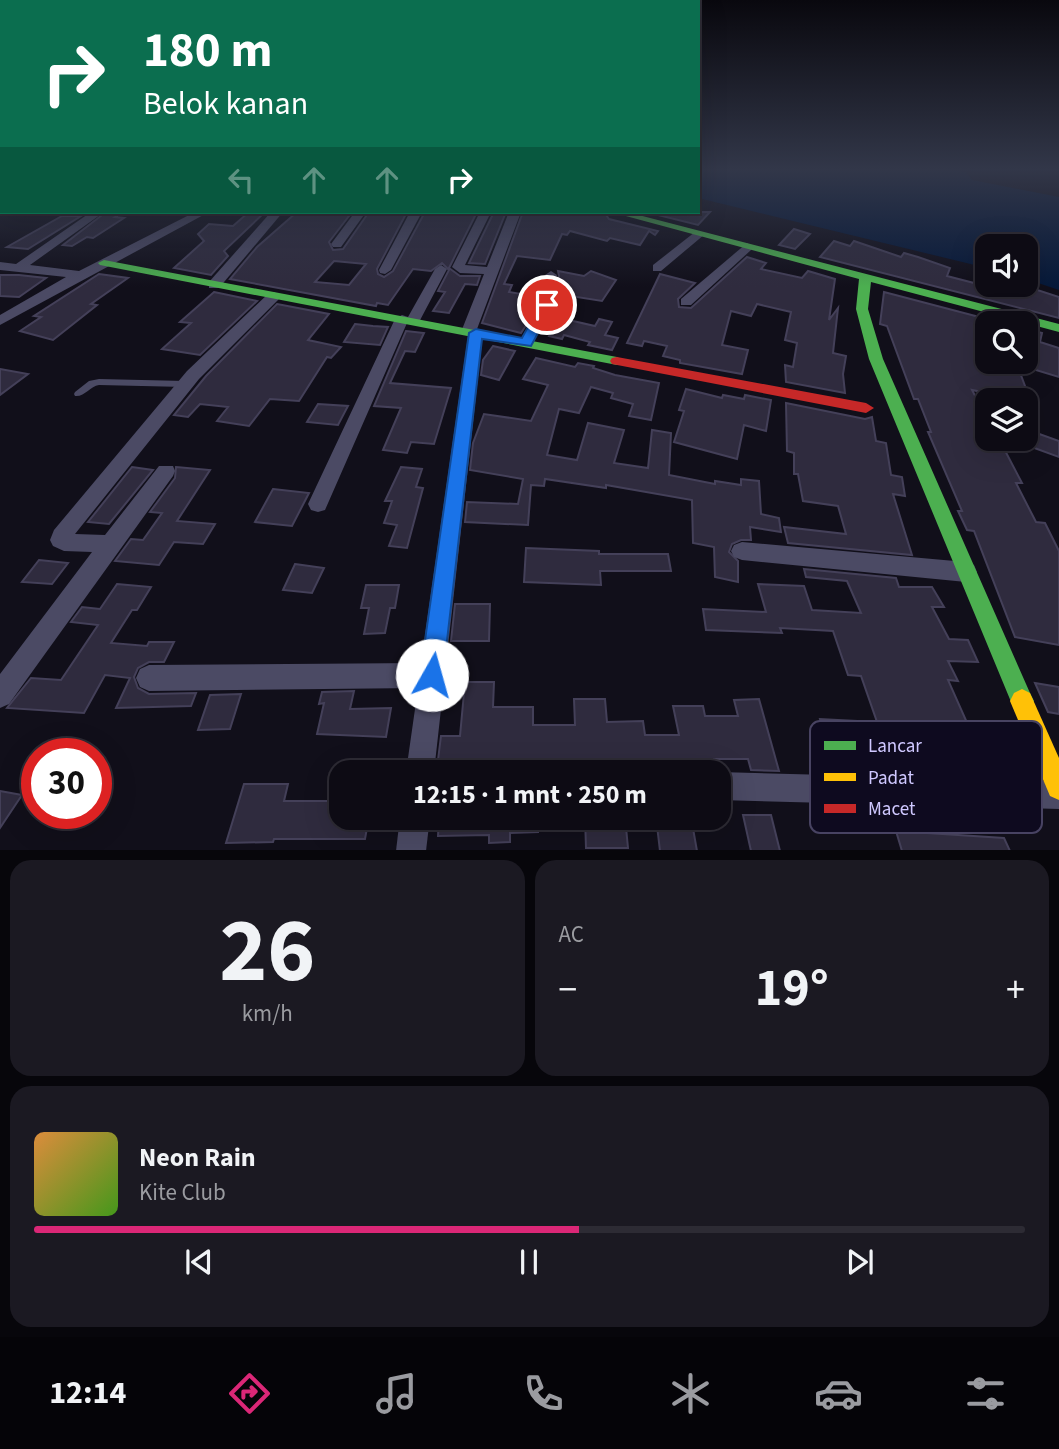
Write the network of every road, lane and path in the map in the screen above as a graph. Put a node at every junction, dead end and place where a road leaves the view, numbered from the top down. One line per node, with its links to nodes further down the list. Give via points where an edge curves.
1 (96, 214): 14 (street)
2 (199, 214): 12 (street)
3 (275, 214): 22 (street)
4 (359, 214): 10 (street)
5 (415, 214): 16 (street)
6 (484, 214): 18 (street, via 458,267)
7 (514, 214): 18 (street)
8 (623, 214): 9 (street)
9 (699, 234): 11 (street); 15 (street)
10 (337, 244)
11 (747, 247): 21 (street); 24 (street)
12 (104, 263): 19 (street); 22 (street)
13 (0, 266): 14 (street)
14 (18, 268): 19 (street)
15 (657, 268)
16 (385, 270)
17 (441, 270): 27 (street)
18 (492, 271): 31 (street)
19 (82, 275): 28 (street)
20 (551, 275): 33 (street, via 541,300 548,306)
21 (876, 281): 25 (street); 36 (street, via 862,297 865,326)
22 (214, 285): 23 (street)
23 (274, 296): 27 (street); 34 (street)
24 (686, 302)
25 (966, 306): 26 (street); 29 (street)
26 (981, 311)
27 (408, 320): 31 (street); 38 (street)
28 (0, 321)
29 (1059, 328)
30 (1038, 329): 32 (street)
31 (472, 332): 33 (street); 42 (street)
32 (1059, 335)
33 (526, 343): 36 (street)
34 (185, 384): 35 (lane, via 99,382); 39 (street, via 59,539)
35 (78, 394)
36 (898, 413): 41 (street)
37 (166, 471): 39 (street)
38 (318, 505)
39 (110, 544): 44 (street)
40 (742, 551): 41 (street)
41 (966, 572): 45 (street)
42 (432, 675): 43 (street); 47 (street)
43 (149, 678)
44 (0, 695)
45 (1031, 721)
46 (1042, 747): 49 (street)
47 (421, 760)
48 (731, 786): 50 (street)
49 (1059, 786)
50 (810, 788)
51 (413, 830): 52 (street)
52 (411, 850)

